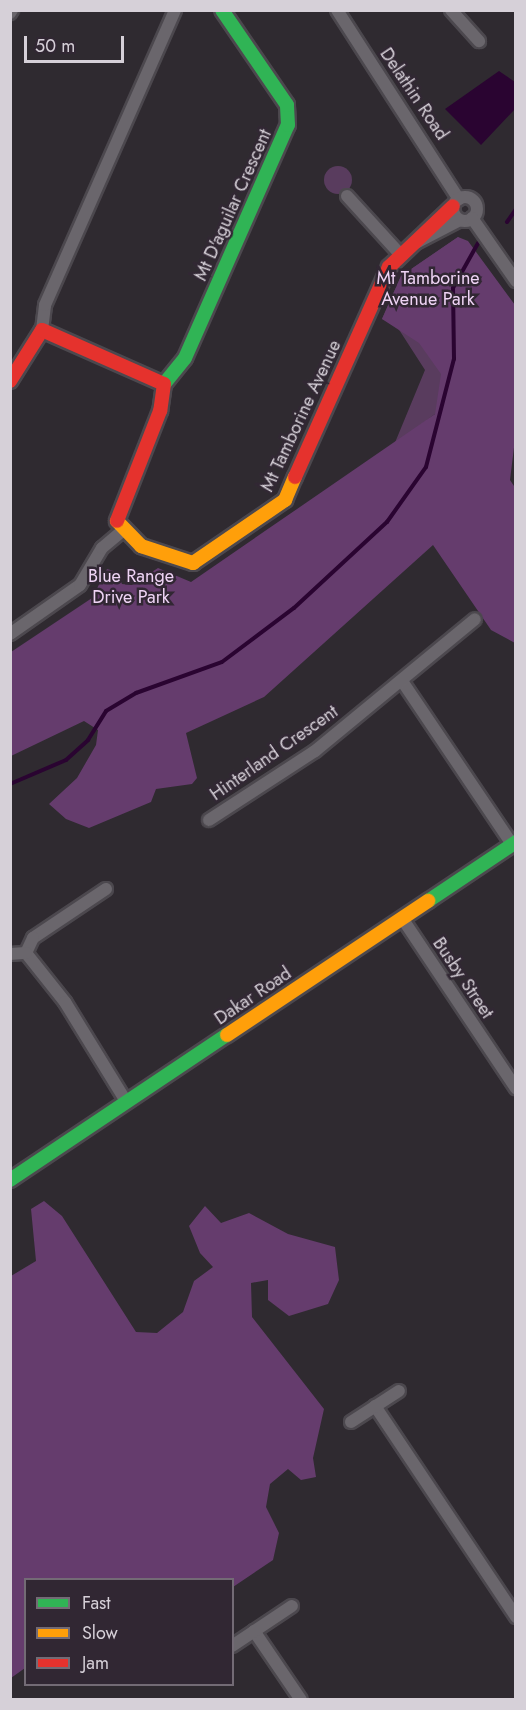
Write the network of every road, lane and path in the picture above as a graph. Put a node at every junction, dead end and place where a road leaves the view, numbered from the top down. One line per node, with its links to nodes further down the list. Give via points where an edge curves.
1 (175, 10): 11 (street, via 45,304)
2 (222, 10): 13 (street, Mt D'aguilar Crescent, via 287,105 288,125 184,358)
3 (337, 10): 7 (street, Delathin Road)
4 (451, 10): 5 (street)
5 (479, 41)
6 (347, 196): 9 (street)
7 (456, 202): 8 (street); 8 (street, via 474,201); 9 (street)
8 (466, 219): 9 (street); 10 (street)
9 (405, 250): 14 (street, Mt Tamborine Avenue, via 281,505 193,563 173,560)
10 (516, 281)
11 (42, 330): 12 (street); 13 (street)
12 (10, 381)
13 (164, 384): 14 (street, via 160,411 119,508)
14 (120, 532): 16 (street, via 102,548 80,585)
15 (475, 620): 17 (street, Hinterland Crescent)
16 (10, 634)
17 (402, 681): 18 (street, Hinterland Crescent, via 315,751); 19 (street)
18 (209, 820)
19 (514, 843): 21 (street, Dakar Road)
20 (106, 889): 22 (street, via 33,938)
21 (402, 918): 24 (street, Busby Street); 25 (street, Dakar Road)
22 (26, 953): 23 (street); 25 (street, via 65,1002)
23 (10, 954)
24 (516, 1088)
25 (126, 1101): 26 (street, Dakar Road)
26 (10, 1180)
27 (399, 1390): 28 (street)
28 (375, 1406): 29 (street); 31 (street)
29 (351, 1422)
30 (292, 1606): 32 (street)
31 (516, 1617)
32 (254, 1631): 33 (street); 34 (street)
33 (234, 1645)
34 (302, 1700)

